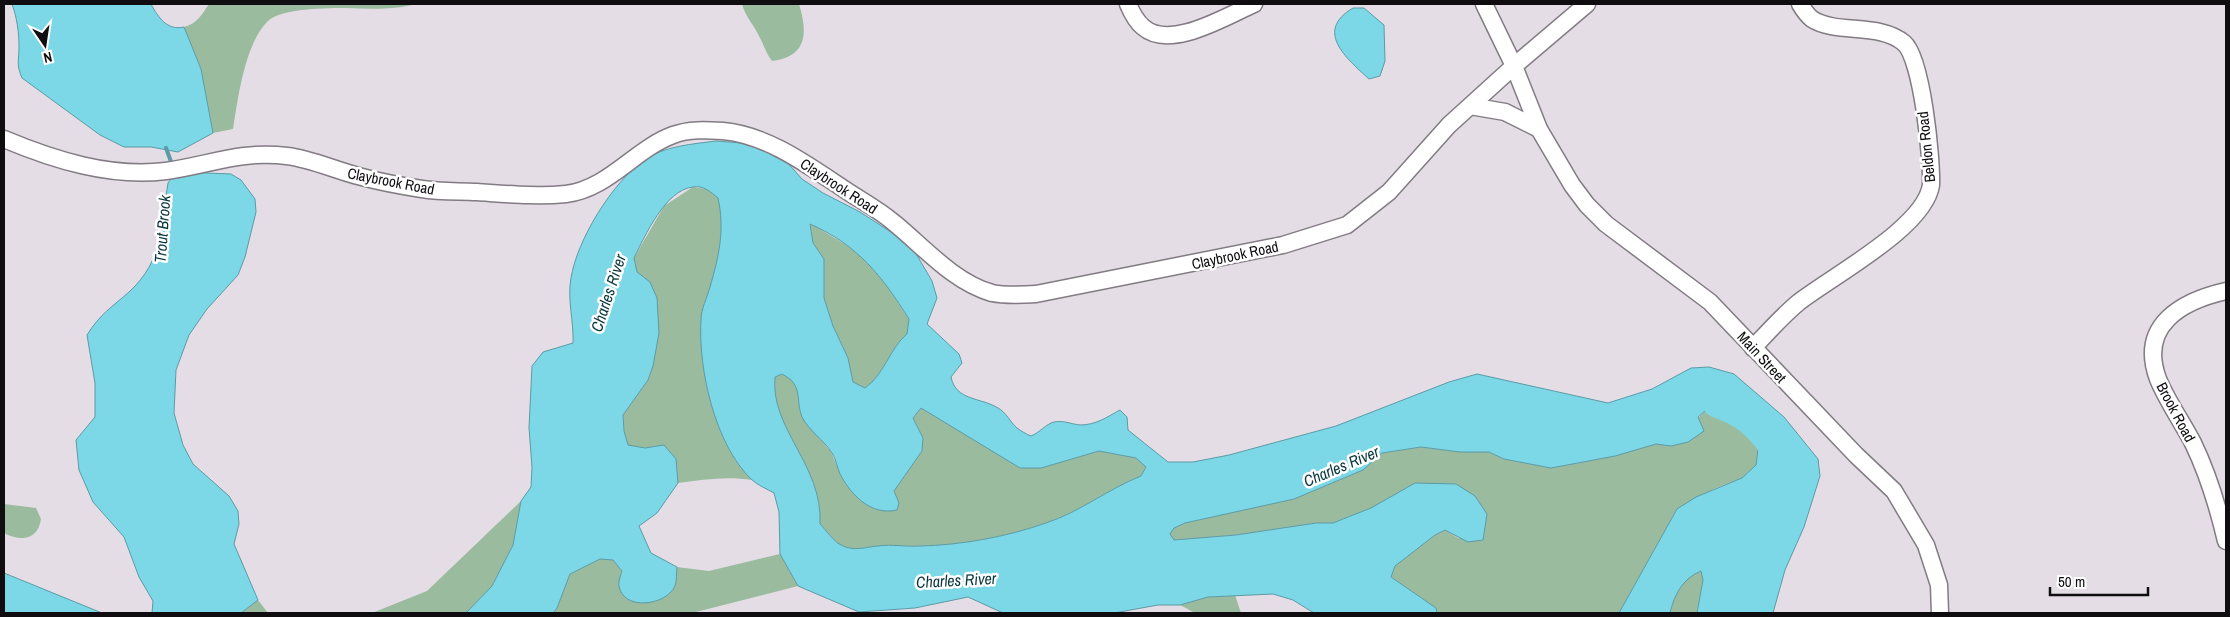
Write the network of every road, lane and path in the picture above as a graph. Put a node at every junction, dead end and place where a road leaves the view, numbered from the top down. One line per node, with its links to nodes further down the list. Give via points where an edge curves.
1 (1128, 4): 2 (street, via 1142,26 1159,35 1176,36)
2 (1254, 4)
3 (1484, 4): 6 (street, Main Street)
4 (1587, 4): 6 (street, Claybrook Road)
5 (1800, 4): 11 (street, Beldon Road, via 1817,22 1891,35 1910,49 1917,68 1931,185 1927,200 1912,221 1799,302)
6 (1514, 66): 7 (street, Claybrook Road); 8 (street, Main Street)
7 (1470, 106): 8 (street, via 1505,112); 9 (street, Claybrook Road, via 1389,192 1347,225 1236,255 1082,287 1014,296 993,293 956,275 890,219 813,168 787,152 737,132 708,130 674,135 656,143 604,180 570,193 522,195 424,190 290,156 254,153 173,170 120,172 25,148)
8 (1539, 129): 11 (street, Main Street, via 1587,206 1710,302)
9 (4, 139)
10 (2226, 291): 12 (street, Brook Road, via 2198,298 2172,313 2158,334 2154,358 2159,380 2193,444 2212,490)
11 (1753, 348): 13 (street, Main Street, via 1894,491 1926,546 1939,585)
12 (2226, 540)
13 (1940, 613)

